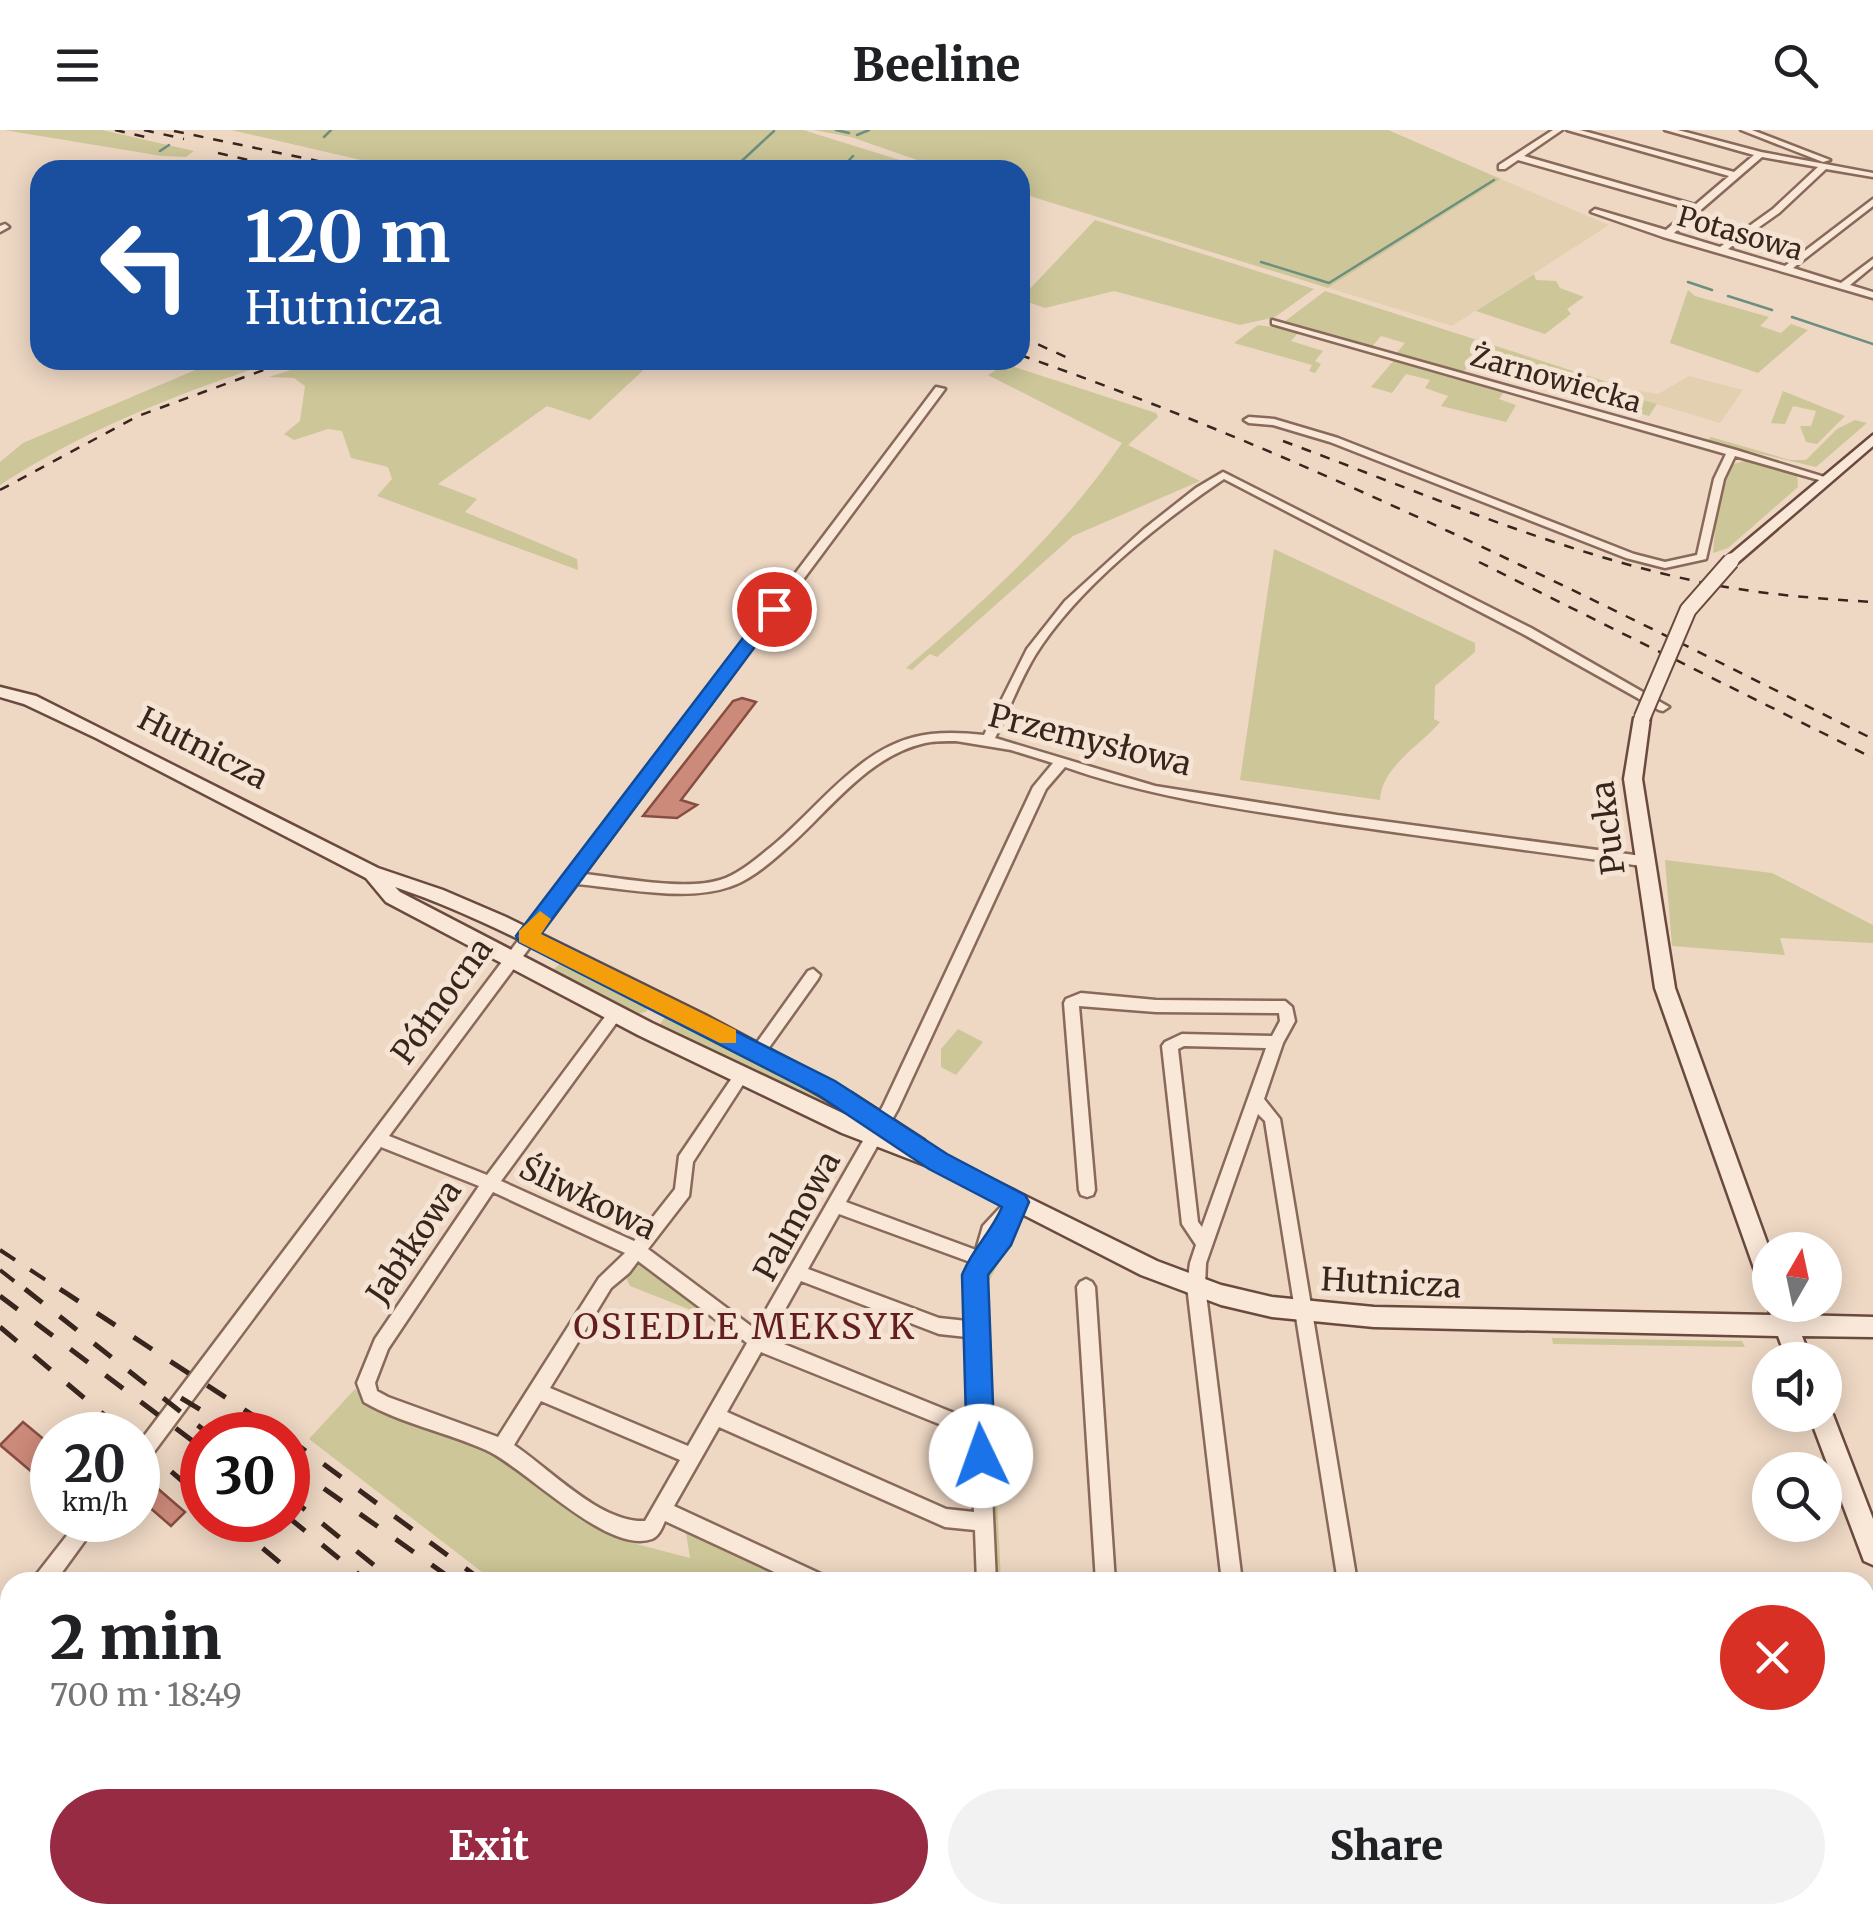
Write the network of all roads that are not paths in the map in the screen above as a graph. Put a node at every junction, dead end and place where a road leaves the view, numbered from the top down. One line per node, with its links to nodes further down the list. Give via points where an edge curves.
1 (1558, 130): 6 (street)
2 (1570, 130): 9 (street)
3 (1669, 130): 5 (street)
4 (1746, 130): 7 (street, via 1825,159)
5 (1760, 154): 7 (street); 9 (street)
6 (1517, 157): 8 (street); 12 (street)
7 (1824, 166): 10 (street); 15 (street)
8 (1502, 167)
9 (1734, 175): 12 (street)
10 (1873, 175)
11 (1873, 202): 17 (street)
12 (1696, 208): 14 (street)
13 (1595, 212): 14 (street, Potasowa)
14 (1666, 236): 15 (street, Potasowa)
15 (1721, 250): 17 (street, Potasowa)
16 (1873, 262): 18 (street)
17 (1786, 269): 18 (street, Potasowa)
18 (1843, 286): 19 (street, Potasowa)
19 (1873, 295)
20 (1275, 322): 24 (street, Żarnowiecka)
21 (940, 389): 32 (street, Północna)
22 (1249, 420): 24 (street, via 1334,440 1648,562 1677,564 1702,558 1719,479)
23 (1873, 439): 25 (main road, Pucka)
24 (1732, 452): 25 (street, Żarnowiecka)
25 (1826, 478): 30 (main road, Pucka, bridge, via 1731,561 1688,610 1642,718 1633,779)
26 (0, 692): 31 (main road, Hutnicza, via 102,734)
27 (1663, 707): 28 (street, via 1222,476 1181,502 1059,617 1025,664)
28 (988, 740): 29 (street, Przemysłowa); 32 (street, Przemysłowa, via 930,738 888,752 754,866 718,887)
29 (1061, 763): 30 (street, Przemysłowa, via 1155,790); 43 (street, Palmowa, via 1040,787)
30 (1642, 861): 49 (main road, Pucka, via 1670,1006)
31 (372, 873): 33 (main road, Hutnicza); 34 (main road, Hutnicza, via 393,897)
32 (571, 878): 33 (street, Północna)
33 (527, 936): 34 (street, Północna); 36 (main road, Hutnicza)
34 (510, 960): 37 (main road, Hutnicza); 44 (street, Północna)
35 (813, 975): 40 (street)
36 (666, 1005): 38 (main road); 40 (main road, Hutnicza)
37 (614, 1014): 38 (main road, Hutnicza); 45 (street, Jabłkowa)
38 (644, 1030): 41 (main road, Hutnicza)
39 (1276, 1042): 42 (street); 46 (street, via 1288,1021 1286,1006 1071,1003); 50 (street, via 1182,1040 1170,1046 1190,1224)
40 (758, 1052): 43 (main road, Hutnicza)
41 (741, 1076): 43 (main road, Hutnicza); 51 (street, via 685,1162 684,1192)
42 (1256, 1101): 50 (street); 56 (street, via 1272,1119)
43 (878, 1129): 47 (main road, Hutnicza); 48 (street, Palmowa)
44 (378, 1139): 45 (street, Śliwkowa); 65 (street, Północna)
45 (490, 1183): 51 (street, Śliwkowa); 67 (street, Jabłkowa, via 381,1345 366,1383 382,1403)
46 (1087, 1190)
47 (1016, 1202): 52 (street, via 1002,1237); 54 (main road, Hutnicza)
48 (837, 1206): 52 (street); 53 (street, Palmowa)
49 (1752, 1232)
50 (1204, 1241): 54 (street)
51 (636, 1250): 61 (street, Śliwkowa); 62 (street, via 605,1284)
52 (981, 1259): 60 (street)
53 (800, 1273): 60 (street, via 939,1326); 61 (street, Palmowa)
54 (1196, 1286): 56 (main road, Hutnicza); 77 (street)
55 (1086, 1287): 76 (street)
56 (1304, 1312): 57 (main road, Hutnicza, via 1430,1319); 78 (street)
57 (1752, 1315)
58 (1840, 1322): 59 (main road, Hutnicza)
59 (1873, 1326)
60 (975, 1330): 64 (street)
61 (760, 1343): 63 (street, Palmowa); 64 (street, Śliwkowa, via 937,1414)
62 (540, 1392): 67 (street); 68 (street)
63 (717, 1416): 68 (street, Palmowa); 70 (street, via 945,1518)
64 (980, 1423): 70 (street)
65 (160, 1429)
66 (1827, 1432): 72 (main road)
67 (502, 1448): 69 (street, Palmowa, via 631,1533 650,1530)
68 (693, 1457): 69 (street, Palmowa)
69 (662, 1510): 74 (street)
70 (984, 1522): 75 (street)
71 (73, 1542): 73 (street)
72 (1873, 1552)
73 (51, 1572)
74 (795, 1572)
75 (986, 1572)
76 (1105, 1572)
77 (1231, 1572)
78 (1346, 1572)

